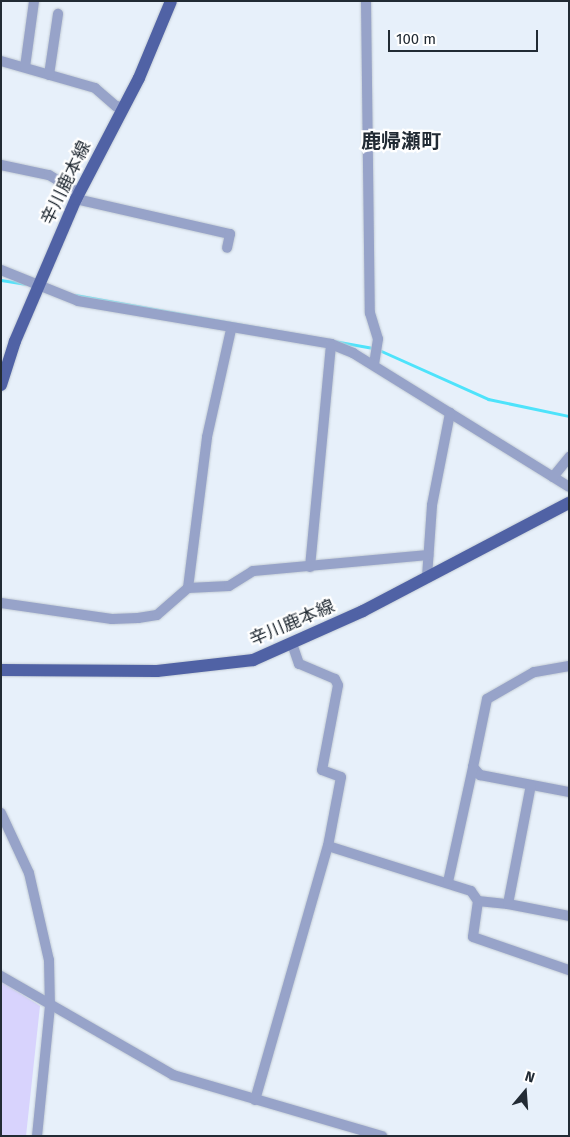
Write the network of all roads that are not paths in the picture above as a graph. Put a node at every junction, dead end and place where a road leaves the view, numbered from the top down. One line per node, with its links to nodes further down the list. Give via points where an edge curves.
1 (34, 1): 6 (street)
2 (171, 1): 8 (main road, 辛川鹿本線)
3 (366, 1): 16 (street, via 370,313 378,339)
4 (58, 14): 7 (street)
5 (1, 61): 6 (street)
6 (25, 66): 7 (street)
7 (49, 75): 8 (street, via 95,88 116,106)
8 (124, 107): 10 (main road, 辛川鹿本線)
9 (1, 166): 10 (street, via 49,175)
10 (77, 196): 11 (street, via 230,234); 13 (main road, 辛川鹿本線)
11 (227, 248)
12 (1, 270): 13 (street)
13 (38, 285): 14 (street, via 78,301); 17 (main road, 辛川鹿本線)
14 (231, 330): 15 (street); 26 (street, via 206,438)
15 (331, 344): 16 (street); 24 (street)
16 (374, 364): 18 (street)
17 (1, 385)
18 (450, 413): 20 (street); 23 (street, via 432,505)
19 (569, 457): 20 (street)
20 (553, 477): 21 (street)
21 (569, 487)
22 (569, 503): 25 (main road, 辛川鹿本線)
23 (428, 555): 24 (street); 25 (street)
24 (310, 567): 26 (street, via 253,571 228,586)
25 (427, 577): 28 (main road, 辛川鹿本線)
26 (188, 588): 27 (street, via 157,615 138,618 112,619)
27 (1, 603)
28 (292, 644): 30 (main road, 辛川鹿本線, via 253,660 208,667); 35 (street, via 299,664 336,679 338,685 322,770 341,777)
29 (569, 666): 31 (street, via 534,672 487,699)
30 (1, 670)
31 (473, 767): 32 (street, via 480,775); 36 (street)
32 (531, 785): 33 (street); 38 (street)
33 (569, 792)
34 (1, 813): 42 (street, via 29,873 44,923)
35 (328, 846): 36 (street); 43 (street)
36 (448, 882): 37 (street, via 471,891)
37 (478, 901): 38 (street); 40 (street, via 473,937)
38 (508, 904): 39 (street)
39 (569, 916)
40 (569, 970)
41 (1, 976): 42 (street)
42 (50, 1006): 43 (street, via 174,1075); 44 (street)
43 (255, 1100): 45 (street)
44 (37, 1136)
45 (382, 1136)

